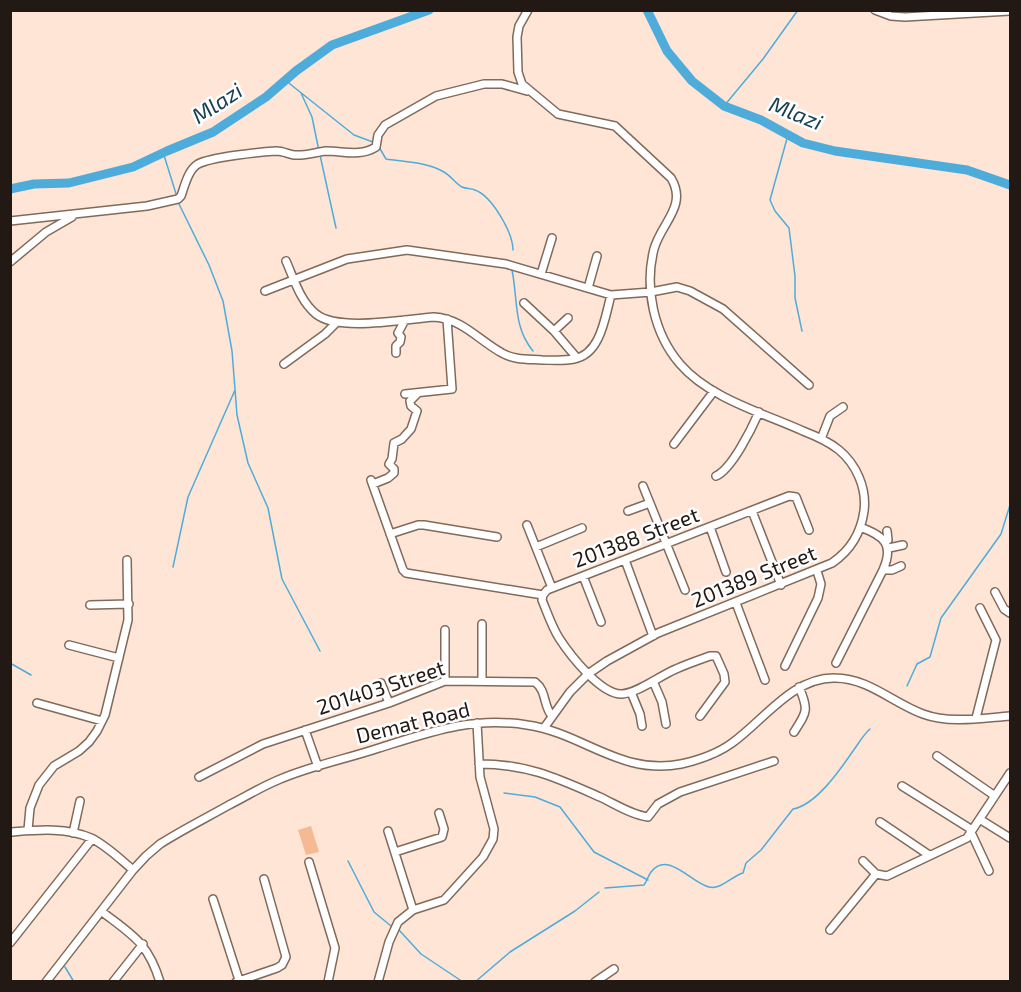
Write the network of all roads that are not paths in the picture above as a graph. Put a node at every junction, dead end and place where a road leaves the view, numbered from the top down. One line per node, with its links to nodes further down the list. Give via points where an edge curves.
1 (528, 10): 4 (street, via 519,26 517,66 520,81)
2 (876, 10): 3 (street, via 905,17)
3 (1011, 11)
4 (530, 92): 5 (street, via 502,84 484,84 436,96 384,125 376,147 369,152 294,155 276,151 209,160 190,172 178,199); 15 (street, 201389 Street, via 558,114 615,126 671,178 677,199 653,250)
5 (77, 214): 6 (street); 10 (street, via 46,232)
6 (10, 220)
7 (552, 238): 11 (street)
8 (597, 256): 13 (street)
9 (286, 261): 12 (street)
10 (10, 262)
11 (541, 274): 12 (street, via 506,264 407,250 347,259); 13 (street)
12 (294, 280): 14 (street); 21 (street, via 310,309)
13 (588, 288): 16 (street)
14 (264, 291)
15 (651, 292): 16 (street); 26 (street, via 677,287 719,306); 27 (street, 201389 Street, via 655,317 670,351 686,370)
16 (611, 295): 24 (street, via 596,343)
17 (524, 303): 22 (street)
18 (568, 318): 22 (street)
19 (447, 319): 20 (street); 24 (street, via 508,356); 28 (street, via 453,386 451,390)
20 (405, 320): 21 (street); 23 (street, via 398,333)
21 (336, 323): 25 (street)
22 (554, 331): 24 (street)
23 (396, 353)
24 (577, 358)
25 (284, 364)
26 (809, 384)
27 (714, 391): 31 (street, 201389 Street); 33 (street)
28 (418, 393): 29 (street); 45 (street, via 410,401 417,411 411,429 393,443 389,464 394,472 372,482)
29 (405, 394)
30 (843, 406): 32 (street, via 830,416)
31 (759, 412): 32 (street, 201389 Street); 34 (street, via 746,438 723,472)
32 (822, 439): 41 (street, 201389 Street, via 841,451 857,473 864,506)
33 (674, 444)
34 (716, 476)
35 (643, 486): 36 (street)
36 (650, 503): 37 (street); 47 (street)
37 (628, 511)
38 (752, 511): 40 (street, 201388 Street); 43 (street, 201388 Street, via 795,496); 58 (street)
39 (526, 525): 50 (street)
40 (710, 527): 47 (street, 201388 Street); 56 (street)
41 (860, 527): 48 (street); 55 (street, 201389 Street, via 846,552)
42 (582, 528): 50 (street)
43 (809, 530)
44 (887, 531): 48 (street)
45 (390, 534): 46 (street, via 424,525); 62 (street, via 406,573)
46 (497, 537)
47 (667, 544): 52 (street, 201388 Street); 60 (street)
48 (887, 545): 49 (street); 54 (street)
49 (903, 545)
50 (536, 547): 59 (street)
51 (127, 560): 65 (street)
52 (625, 560): 57 (street, 201388 Street); 71 (street)
53 (901, 566): 54 (street)
54 (883, 570): 74 (street)
55 (817, 571): 58 (street, 201389 Street); 75 (street, via 821,584 818,598)
56 (726, 572)
57 (583, 576): 59 (street, 201388 Street); 68 (street)
58 (781, 585): 63 (street, 201389 Street)
59 (552, 588): 62 (street, 201388 Street)
60 (685, 590)
61 (995, 592): 67 (street, via 1004,609)
62 (543, 595): 76 (street, via 559,638)
63 (736, 603): 71 (street, 201389 Street); 77 (street)
64 (90, 604): 65 (street)
65 (129, 604): 73 (street)
66 (980, 608): 89 (street, via 996,640)
67 (1011, 613)
68 (601, 622)
69 (482, 624): 79 (street)
70 (446, 630): 78 (street)
71 (653, 636): 76 (street, 201389 Street)
72 (69, 645): 73 (street)
73 (118, 658): 90 (street)
74 (836, 663)
75 (785, 666)
76 (588, 674): 83 (street, via 607,690); 86 (street, 201389 Street)
77 (765, 680)
78 (445, 681): 79 (street, 201403 Street); 85 (street, 201403 Street)
79 (482, 681): 86 (street, 201403 Street, via 535,682)
80 (653, 681): 83 (street); 87 (street, via 716,656 725,682); 92 (street)
81 (381, 683): 85 (street)
82 (799, 687): 89 (street, Demat Road, via 820,679 846,678 925,715); 94 (street, Demat Road, via 727,746 678,765 646,766 619,760); 96 (street, via 807,710)
83 (631, 692): 93 (street)
84 (37, 703): 90 (street)
85 (389, 703): 95 (street, 201403 Street)
86 (552, 716): 94 (street, 201389 Street)
87 (700, 716)
88 (1011, 716): 89 (street, Demat Road)
89 (976, 718)
90 (102, 721): 109 (street, via 89,742 44,777 32,801)
91 (477, 723): 94 (street, Demat Road, via 507,722); 99 (street); 100 (street, Demat Road, via 435,730)
92 (666, 724)
93 (642, 726)
94 (544, 728)
95 (305, 729): 100 (street, 201403 Street); 102 (street, 201403 Street, via 262,744)
96 (794, 732)
97 (937, 756): 104 (street)
98 (774, 761): 99 (street, via 680,792 658,804 648,817 543,772)
99 (479, 764): 125 (street, via 494,829 492,842 444,900)
100 (318, 767): 120 (street, Demat Road, via 269,784 170,838 151,850)
101 (1011, 773): 104 (street)
102 (199, 777)
103 (902, 786): 112 (street)
104 (995, 796): 107 (street)
105 (80, 801): 113 (street)
106 (440, 813): 116 (street, via 442,837)
107 (981, 820): 112 (street); 114 (street)
108 (880, 822): 117 (street)
109 (28, 830): 111 (street); 113 (street)
110 (388, 831): 116 (street)
111 (10, 832)
112 (972, 832): 117 (street, via 962,842); 121 (street)
113 (73, 833): 115 (street)
114 (1011, 838)
115 (92, 839): 120 (street); 128 (street)
116 (395, 852): 125 (street)
117 (929, 855): 122 (street, via 887,876)
118 (863, 861): 122 (street)
119 (309, 862): 135 (street, via 335,948)
120 (133, 870): 126 (street, Demat Road)
121 (989, 871)
122 (876, 874): 127 (street)
123 (264, 879): 131 (street, via 286,957 277,968)
124 (213, 899): 131 (street)
125 (413, 910): 136 (street, via 396,925)
126 (101, 911): 129 (street); 132 (street, Demat Road)
127 (830, 930)
128 (10, 943)
129 (143, 944): 133 (street); 134 (street)
130 (614, 969): 137 (street)
131 (237, 980)
132 (46, 981)
133 (113, 981)
134 (160, 981)
135 (328, 981)
136 (378, 981)
137 (595, 981)

